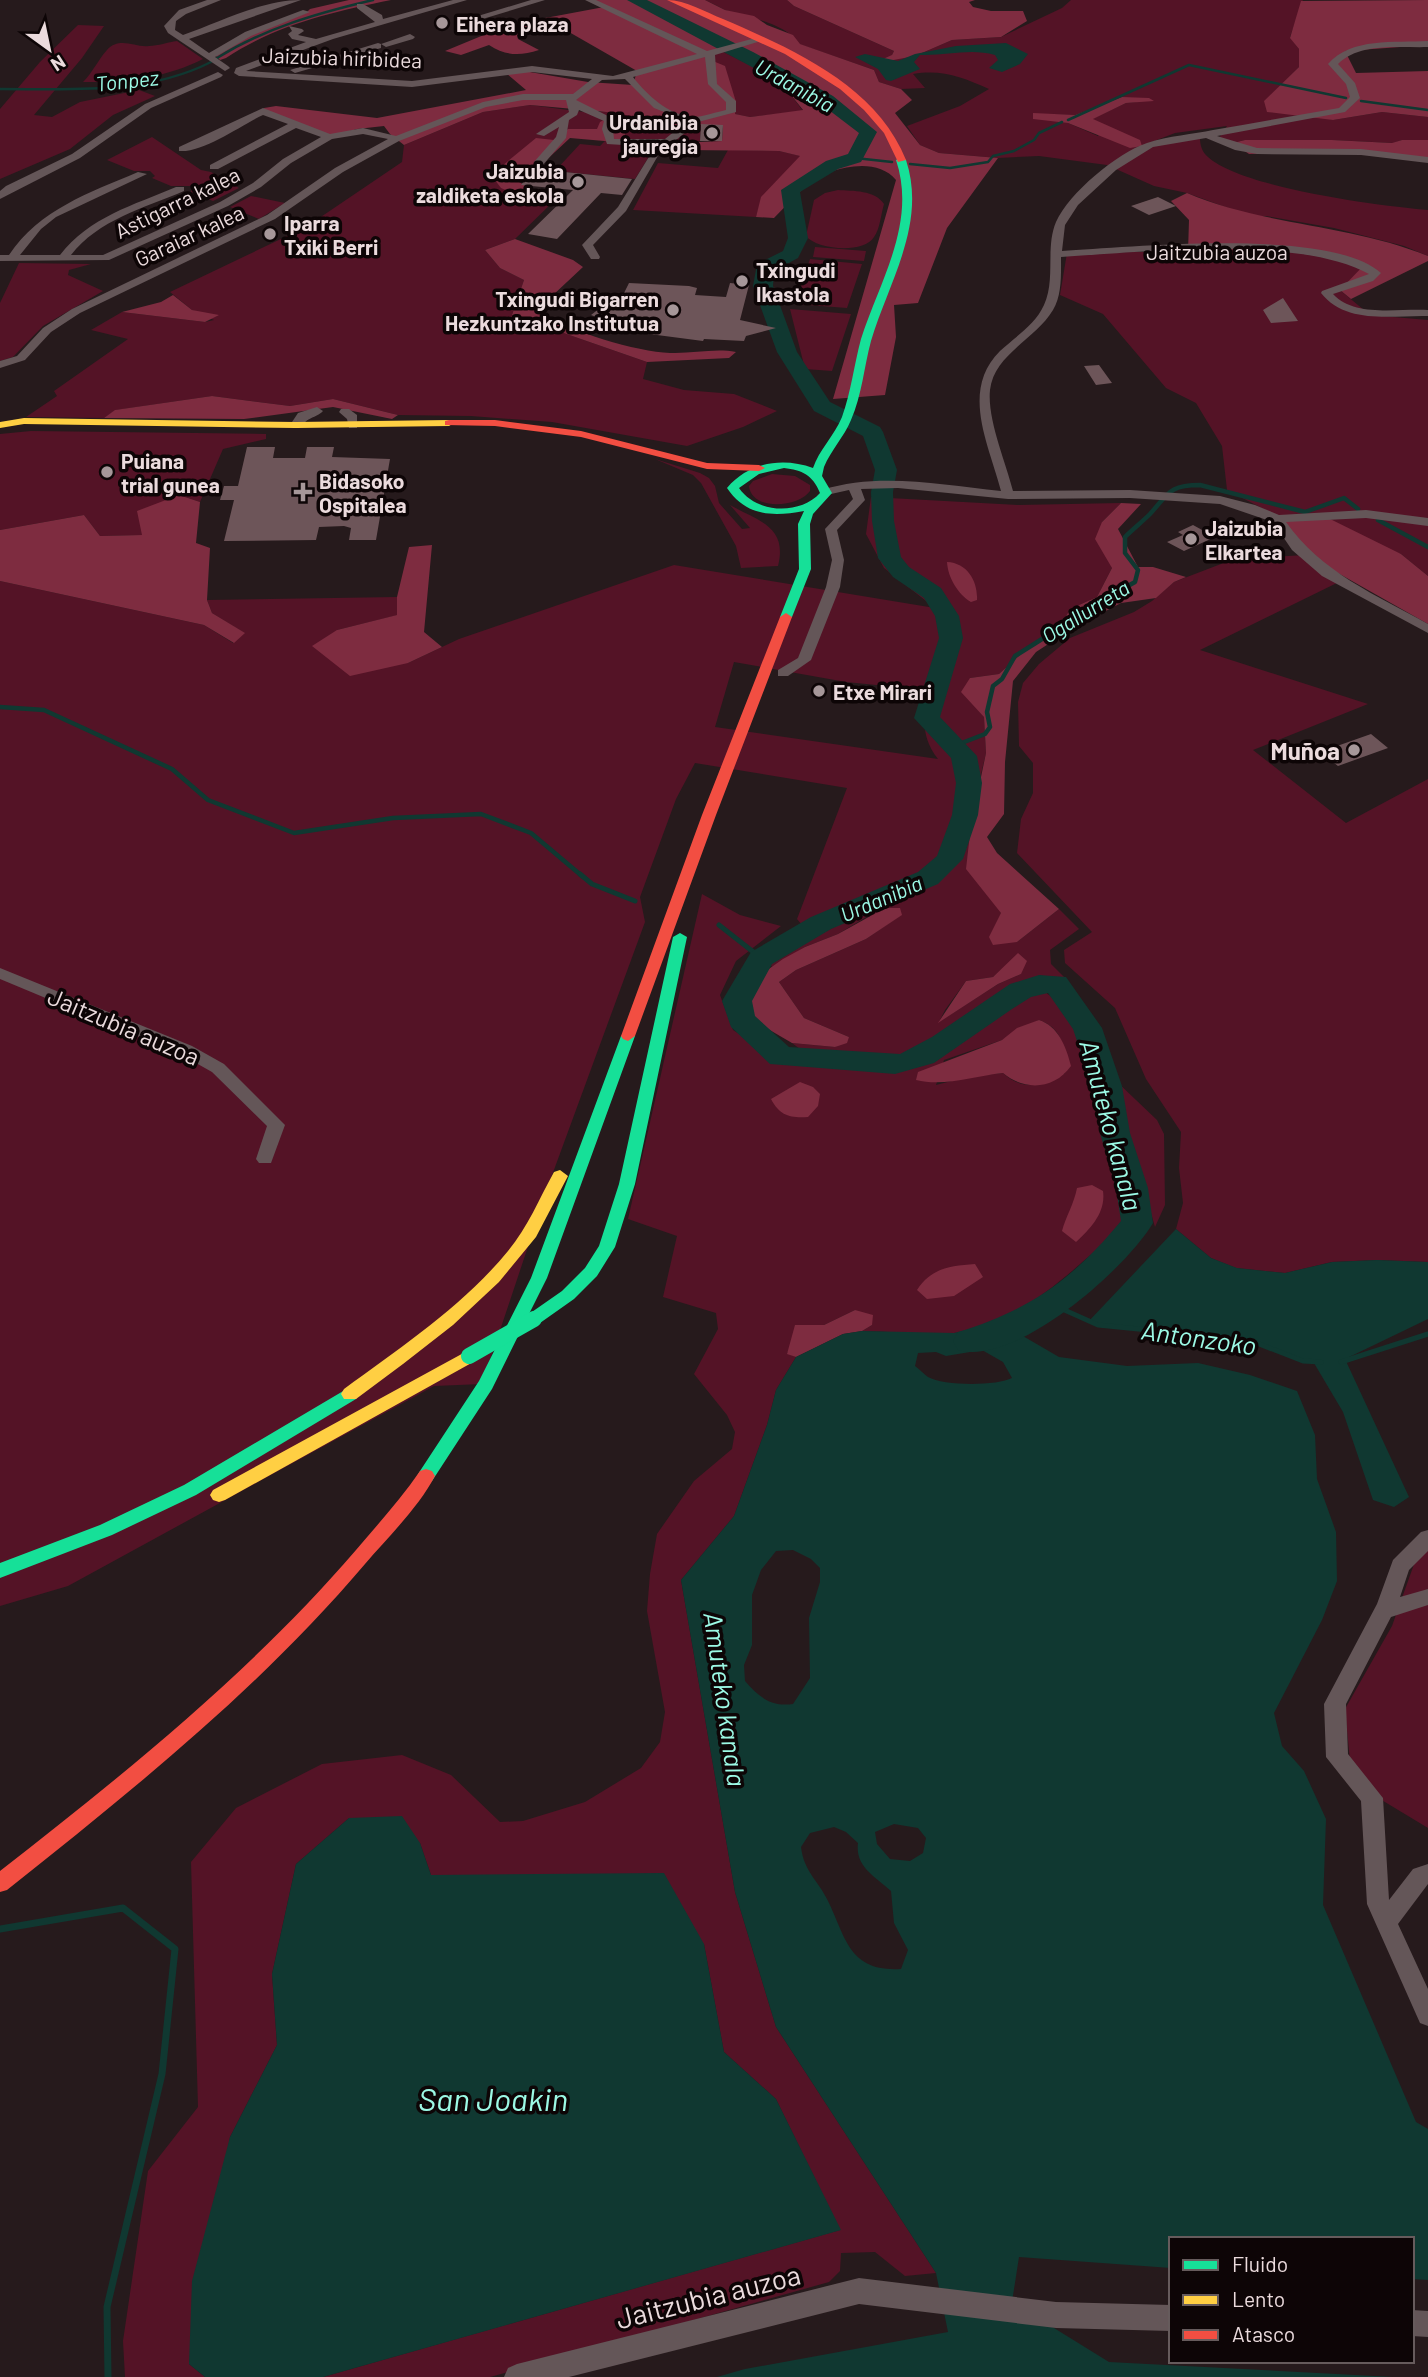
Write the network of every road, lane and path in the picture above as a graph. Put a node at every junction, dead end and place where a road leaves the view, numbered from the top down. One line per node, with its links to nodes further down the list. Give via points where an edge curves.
1 (217, 0): 15 (street, via 174,17 171,31)
2 (297, 0): 15 (street)
3 (414, 0): 9 (street)
4 (463, 0): 9 (street)
5 (541, 0): 12 (street)
6 (589, 0): 20 (street)
7 (671, 0): 16 (main road)
8 (360, 6): 11 (street)
9 (432, 9): 11 (street)
10 (306, 12): 21 (street, via 248,34)
11 (381, 22): 17 (street)
12 (463, 22)
13 (278, 33): 17 (street, via 293,31)
14 (410, 37): 19 (street)
15 (182, 39): 21 (street)
16 (759, 40): 20 (street, Jaizubia hiribidea); 57 (main road, via 820,72 862,104 890,136 907,178 905,229 843,428)
17 (316, 42): 19 (street); 23 (street)
18 (1428, 44): 31 (street, via 1345,52 1333,64 1350,83 1355,98 1342,110)
19 (348, 55): 22 (street)
20 (708, 55): 25 (street, Jaizubia hiribidea); 28 (street, via 712,57 710,82 732,101 731,112)
21 (208, 57): 24 (street)
22 (295, 70)
23 (239, 71): 24 (street, via 228,77); 26 (street, Jaizubia hiribidea, via 395,84 532,68)
24 (222, 72): 42 (street, via 148,106 76,156)
25 (628, 77): 26 (street, Jaizubia hiribidea); 28 (street, via 656,108)
26 (598, 79): 27 (street)
27 (572, 101): 29 (street, via 574,113); 34 (street, Garaiar kalea, via 523,97 483,104); 35 (street, via 610,120 610,142)
28 (695, 120): 35 (street)
29 (565, 121): 32 (street); 38 (street, via 561,138)
30 (296, 124): 33 (street); 36 (street, via 263,111); 39 (street)
31 (1204, 133): 37 (street, via 1243,150 1353,152); 43 (street, via 1143,148 1098,181 1071,205 1060,226)
32 (541, 134)
33 (329, 137): 34 (street, Astigarra kalea, via 363,131); 47 (street, Astigarra kalea, via 224,204 105,258)
34 (396, 139): 49 (street, Garaiar kalea, via 339,170 271,218 85,306 47,330 21,358)
35 (667, 142): 44 (street, via 655,152 622,209 587,245)
36 (183, 149)
37 (1428, 160)
38 (538, 164)
39 (214, 167)
40 (142, 174): 46 (street, via 53,213 39,223)
41 (180, 189): 47 (street, via 87,232)
42 (0, 196)
43 (1058, 254): 48 (street, Jaitzubia auzoa, via 1272,248 1352,258 1376,272 1369,279 1326,293 1332,302 1358,311); 63 (street, via 1054,296 1046,311 987,376 984,394)
44 (595, 257)
45 (0, 258): 46 (street, Astigarra kalea)
46 (12, 258): 47 (street, Astigarra kalea)
47 (63, 258)
48 (1428, 313)
49 (0, 365)
50 (317, 411): 52 (main road); 54 (main road); 56 (street, via 302,416)
51 (0, 416): 53 (main road)
52 (349, 418): 56 (main road); 58 (main road, via 539,427)
53 (24, 421): 54 (main road); 55 (main road)
54 (237, 423): 56 (main road)
55 (0, 425)
56 (296, 425)
57 (832, 442): 59 (main road); 61 (main road, via 817,466)
58 (707, 466): 59 (main road); 62 (main road)
59 (767, 467): 61 (main road, via 798,467); 62 (main road, via 741,476)
60 (855, 486): 61 (street); 63 (street, via 898,484); 68 (street, via 859,500 831,529 838,560 833,587 804,660)
61 (820, 488): 64 (main road, via 789,512); 69 (main road, via 804,524 805,569)
62 (734, 489): 64 (main road, via 740,500)
63 (1008, 495): 65 (street, via 1150,495 1231,502)
64 (759, 509): 71 (main road, via 784,529 793,545 791,568 694,812)
65 (1277, 519): 66 (street, via 1366,514); 67 (street, via 1310,560 1327,573)
66 (1428, 522)
67 (1428, 629)
68 (783, 673)
69 (709, 815): 73 (main road); 75 (main road, bridge, via 627,1184 607,1247 591,1272 534,1319 227,1491 131,1534)
70 (0, 973): 72 (street, Jaitzubia auzoa, via 186,1050 218,1068 276,1125)
71 (583, 1125): 73 (main road); 75 (main road, via 529,1234 499,1272 425,1338 348,1396 190,1490)
72 (265, 1158)
73 (574, 1184): 79 (main road, via 540,1278 486,1384 422,1482 340,1583 201,1721)
74 (1428, 1538): 77 (street, via 1400,1566)
75 (0, 1574)
76 (1428, 1597): 77 (street)
77 (1384, 1611): 80 (street, via 1335,1704 1337,1757 1371,1798 1378,1903)
78 (1428, 1874): 80 (street, via 1421,1876)
79 (0, 1883)
80 (1386, 1922): 81 (street)
81 (1428, 2015)
82 (1169, 2318): 83 (street, Jaitzubia auzoa, via 1056,2315 859,2291)
83 (517, 2377)

